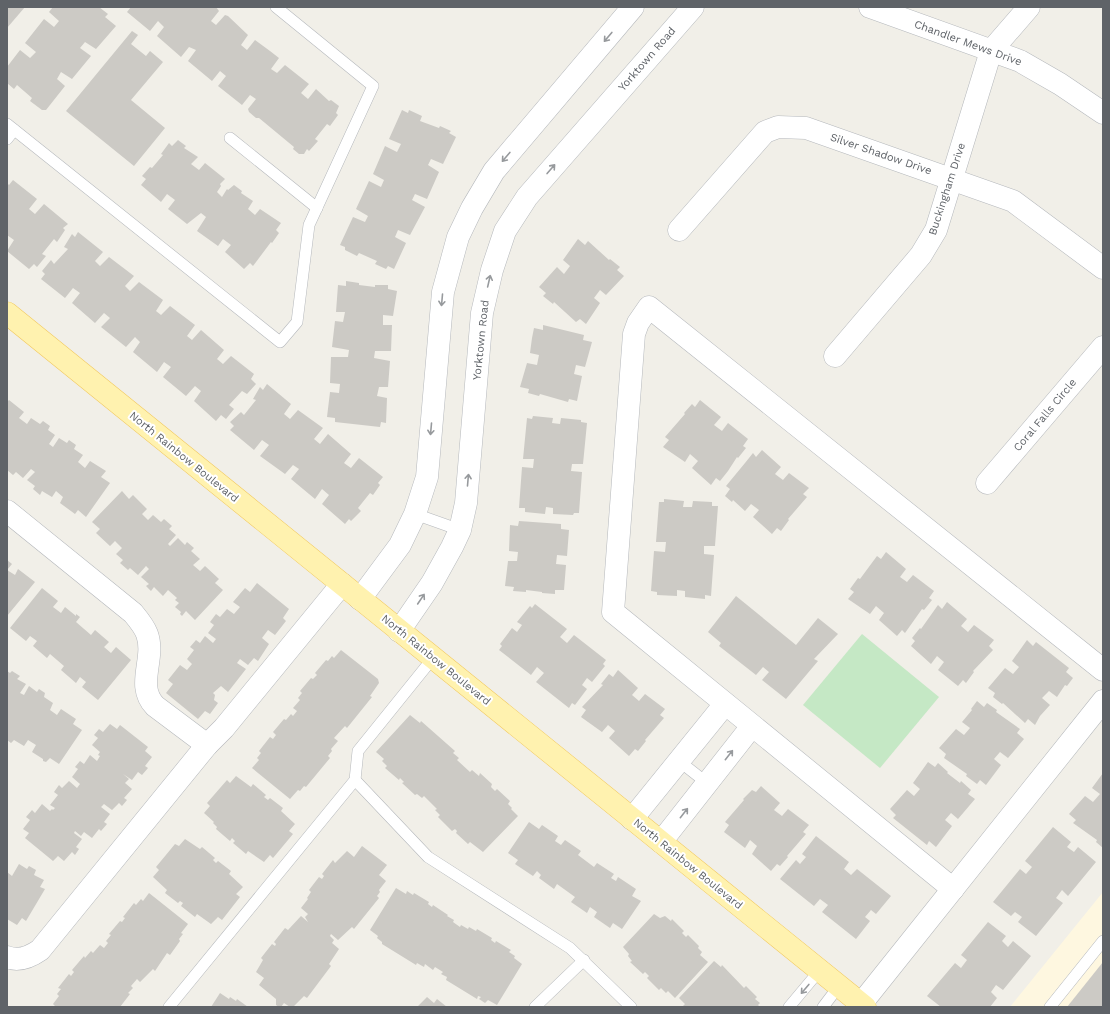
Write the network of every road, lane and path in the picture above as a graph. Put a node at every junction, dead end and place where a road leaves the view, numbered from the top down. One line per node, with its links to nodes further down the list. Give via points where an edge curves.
1 (276, 7): 12 (lane, via 373,86)
2 (633, 7): 20 (street, one-way to 20, via 494,171 458,237 443,292 427,477)
3 (693, 7): 21 (street, Yorktown Road, one-way to 3, via 466,503 482,313 492,270 506,231 527,197)
4 (870, 7): 6 (street, Chandler Mews Drive)
5 (1029, 7): 6 (street, Buckingham Drive)
6 (991, 51): 7 (street, Chandler Mews Drive, via 1020,61 1060,84); 11 (street, Buckingham Drive)
7 (1103, 114)
8 (11, 127): 10 (lane); 12 (lane, via 280,342 297,322 309,225)
9 (230, 138): 12 (lane)
10 (7, 139)
11 (951, 179): 13 (street, Silver Shadow Drive, via 806,128 778,127 766,132); 14 (street, Silver Shadow Drive, via 1013,202); 17 (street, Buckingham Drive, via 936,230 921,256)
12 (316, 208)
13 (679, 230)
14 (1103, 268)
15 (7, 314): 22 (main road, North Rainbow Boulevard)
16 (1103, 347): 18 (street, Coral Falls Circle)
17 (835, 356)
18 (987, 483)
19 (7, 511): 30 (street, via 137,618 147,634 150,647 147,698)
20 (415, 514): 21 (lane); 23 (street, via 400,545)
21 (460, 530): 24 (street, Yorktown Road, one-way to 21, via 432,583)
22 (342, 584): 23 (main road, North Rainbow Boulevard); 30 (street, via 224,728)
23 (360, 598): 24 (main road, North Rainbow Boulevard)
24 (399, 631): 25 (main road, North Rainbow Boulevard)
25 (433, 658): 32 (lane, via 358,751); 34 (main road, North Rainbow Boulevard)
26 (1103, 670): 28 (street, via 649,307 634,334 613,612)
27 (1103, 701): 36 (street)
28 (725, 704): 29 (street); 31 (street)
29 (752, 726): 33 (street, one-way to 29); 36 (street)
30 (207, 745): 38 (street, via 40,950 22,959)
31 (679, 761): 33 (lane); 34 (street)
32 (355, 780): 39 (lane, via 428,857 570,948); 43 (lane)
33 (707, 783): 35 (street, one-way to 33)
34 (632, 819): 35 (main road, North Rainbow Boulevard)
35 (661, 842): 40 (main road, North Rainbow Boulevard)
36 (953, 889): 42 (street)
37 (1103, 941): 48 (lane)
38 (7, 957)
39 (584, 960): 44 (lane); 45 (lane)
40 (820, 970): 41 (main road, North Rainbow Boulevard); 46 (lane, one-way to 46)
41 (840, 986): 42 (main road, North Rainbow Boulevard); 47 (lane)
42 (863, 1006)
43 (169, 1007)
44 (535, 1007)
45 (631, 1007)
46 (789, 1007)
47 (823, 1007)
48 (1050, 1007)

